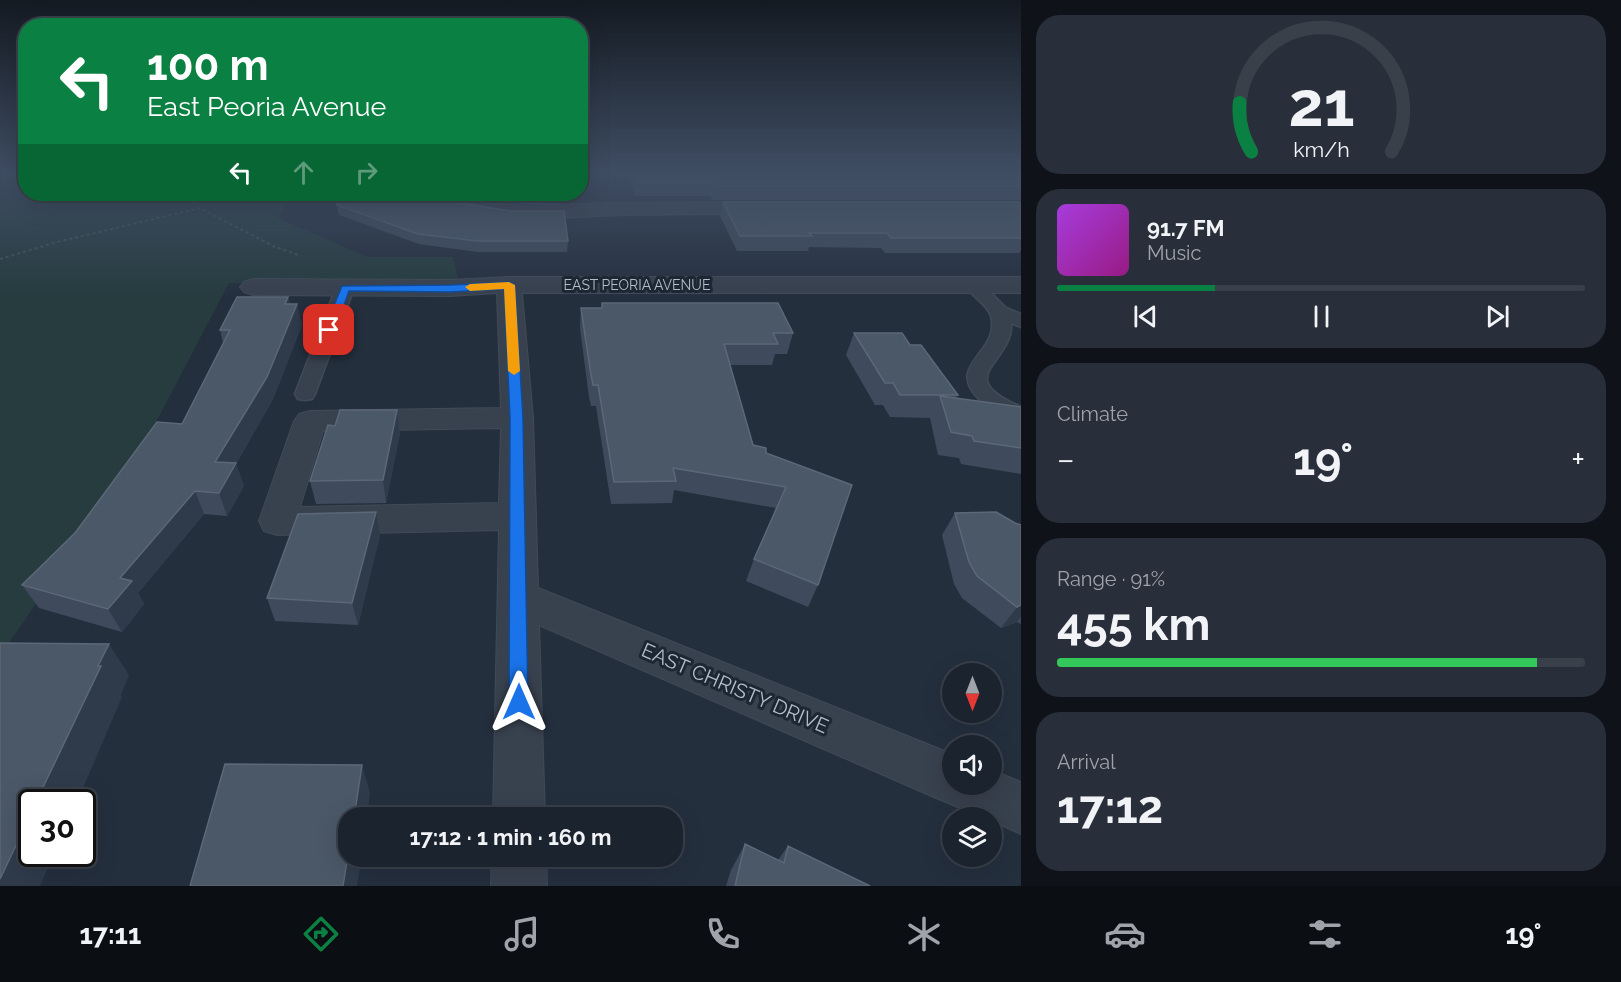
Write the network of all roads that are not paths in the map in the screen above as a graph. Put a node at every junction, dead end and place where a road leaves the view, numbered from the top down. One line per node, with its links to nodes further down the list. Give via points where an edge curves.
1 (509, 285): 2 (street, EAST PEORIA AVENUE); 5 (street, EAST PEORIA AVENUE); 10 (street)
2 (973, 285): 3 (street, EAST PEORIA AVENUE); 6 (lane)
3 (1021, 285)
4 (253, 287): 5 (street, EAST PEORIA AVENUE)
5 (345, 288): 8 (lane)
6 (1000, 312): 7 (lane); 9 (lane, via 1002,332 978,367 976,381 993,401)
7 (1021, 321)
8 (306, 394)
9 (1021, 414)
10 (517, 418): 11 (street); 11 (street, via 310,421 277,521)
11 (516, 516): 12 (street)
12 (518, 598): 13 (street, EAST CHRISTY DRIVE); 15 (street)
13 (942, 775)
14 (991, 795): 16 (street)
15 (519, 807)
16 (1021, 808)
17 (519, 867): 18 (street)
18 (519, 886)

